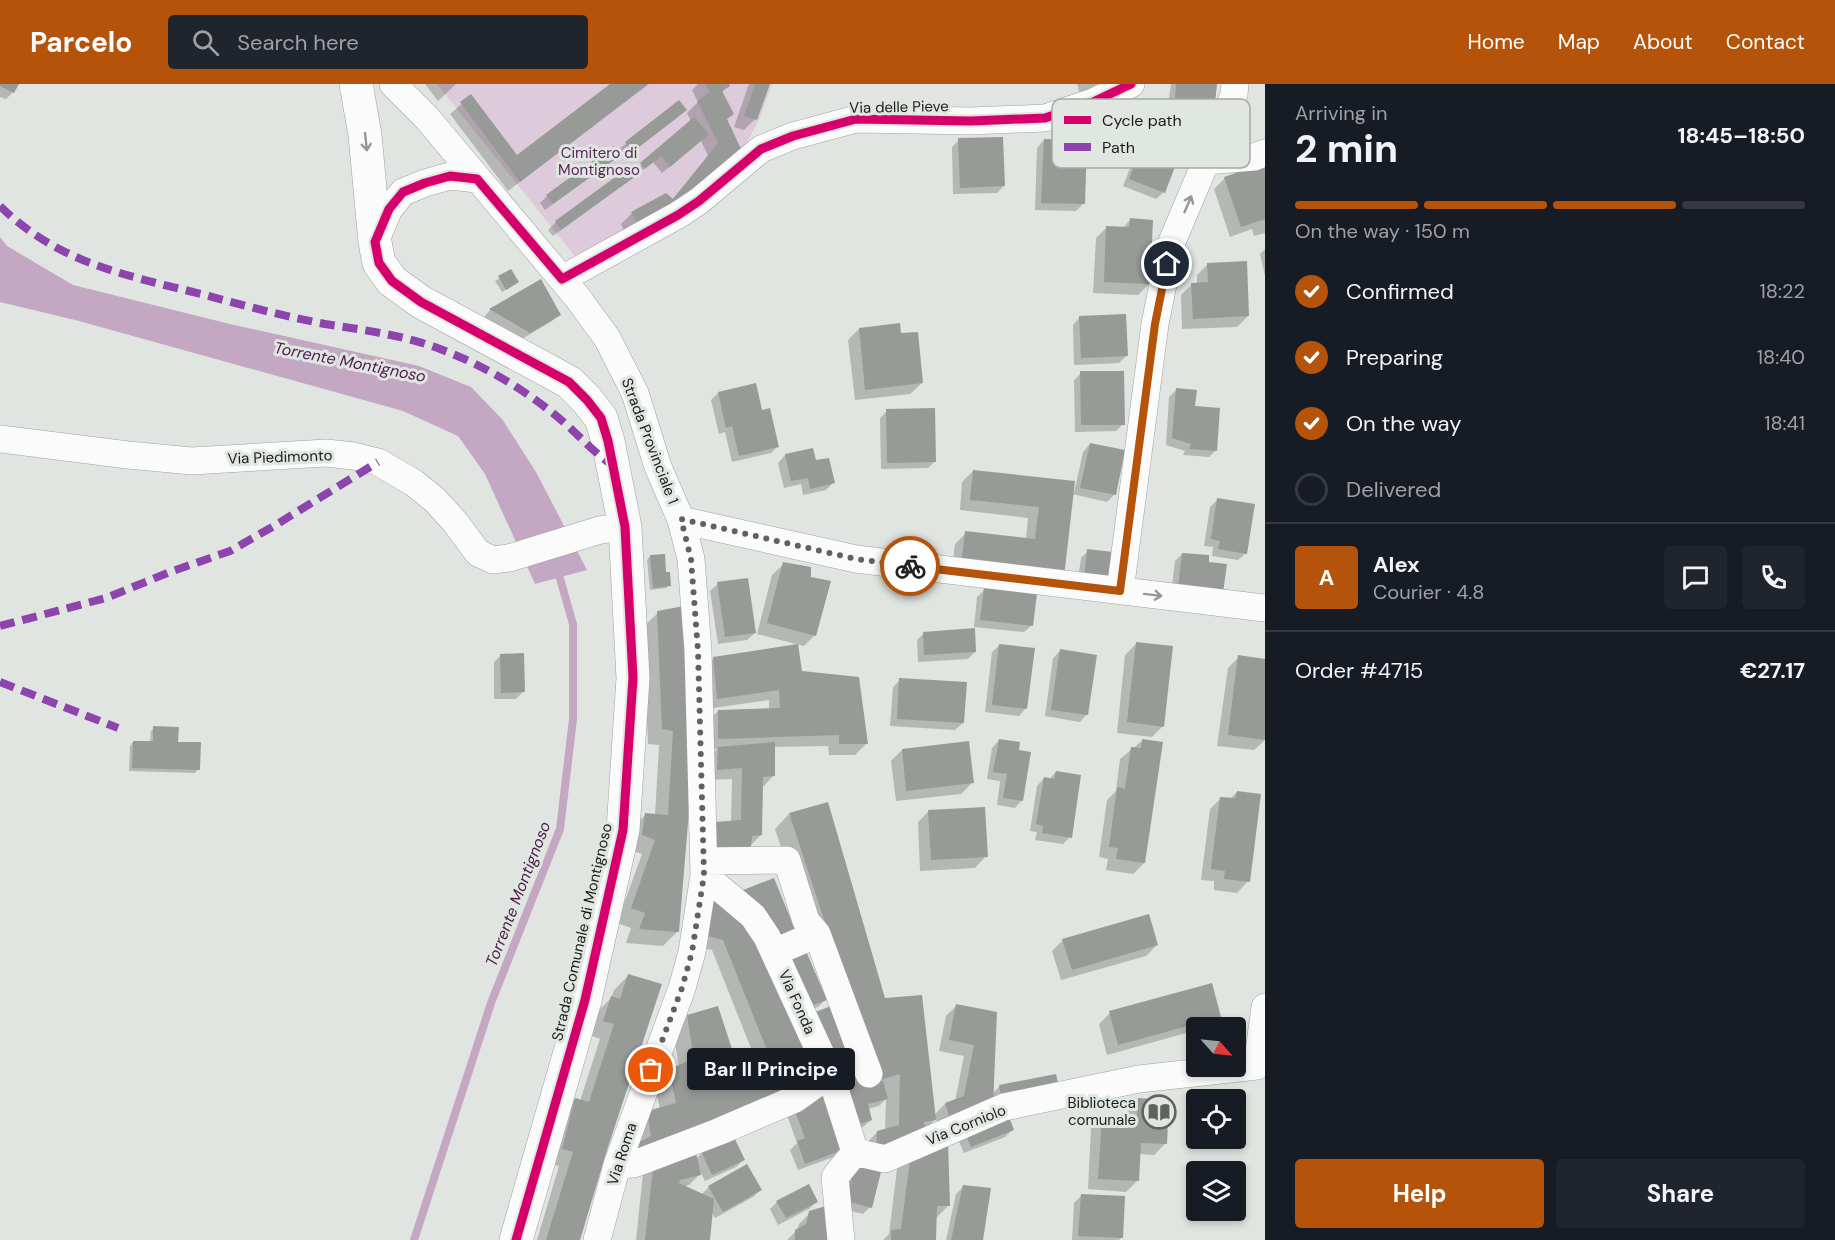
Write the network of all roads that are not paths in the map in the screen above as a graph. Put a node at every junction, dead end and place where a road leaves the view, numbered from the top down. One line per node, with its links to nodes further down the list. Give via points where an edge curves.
1 (356, 84): 13 (street, Strada Comunale di Montignoso, one-way to 13)
2 (393, 84): 5 (street, Strada Provinciale 1)
3 (1131, 84): 6 (street, Via delle Pieve)
4 (1235, 84): 7 (street)
5 (410, 95): 12 (street, Strada Provinciale 1)
6 (1099, 99)
7 (1232, 99)
8 (1052, 116): 14 (street, Via delle Pieve, via 971,121 856,119 793,136 761,149 678,215)
9 (1265, 153): 10 (street)
10 (1250, 157)
11 (1203, 168): 18 (street, one-way to 11, via 1155,324 1171,244)
12 (477, 179): 13 (street, via 450,176 403,192 389,209); 14 (street, Strada Provinciale 1)
13 (375, 242): 17 (street, Strada Comunale di Montignoso, via 379,262 392,282 421,302 569,382 587,400 601,418 608,441)
14 (562, 279): 16 (street, Strada Provinciale 1, via 607,338 635,393 658,467)
15 (0, 439): 17 (street, Via Piedimonto, via 192,461 326,453 354,456 378,462 414,483 435,500 478,553 493,560)
16 (681, 519): 18 (street, via 856,559); 20 (street, Via Roma, via 691,559 698,651)
17 (613, 529): 29 (street, Strada Comunale di Montignoso, via 633,678 622,830 585,1000)
18 (1120, 591): 19 (street, one-way to 19)
19 (1265, 609)
20 (704, 868): 21 (street, via 787,860 806,921); 22 (street, Via Fonda, via 753,916); 28 (street, Via Roma, via 692,952 682,988)
21 (817, 934): 22 (street); 26 (street)
22 (775, 952): 25 (street, Via Fonda)
23 (1265, 1007): 24 (street, Via Corniolo)
24 (1261, 1073): 27 (street, Via Corniolo, via 1139,1079 1004,1107 885,1159)
25 (830, 1074): 27 (street, Via Fonda); 28 (street, via 795,1099 729,1128 634,1164)
26 (869, 1074)
27 (855, 1152): 31 (street, via 835,1177)
28 (617, 1165): 30 (street, Via Roma)
29 (516, 1240)
30 (597, 1240)
31 (841, 1240)

